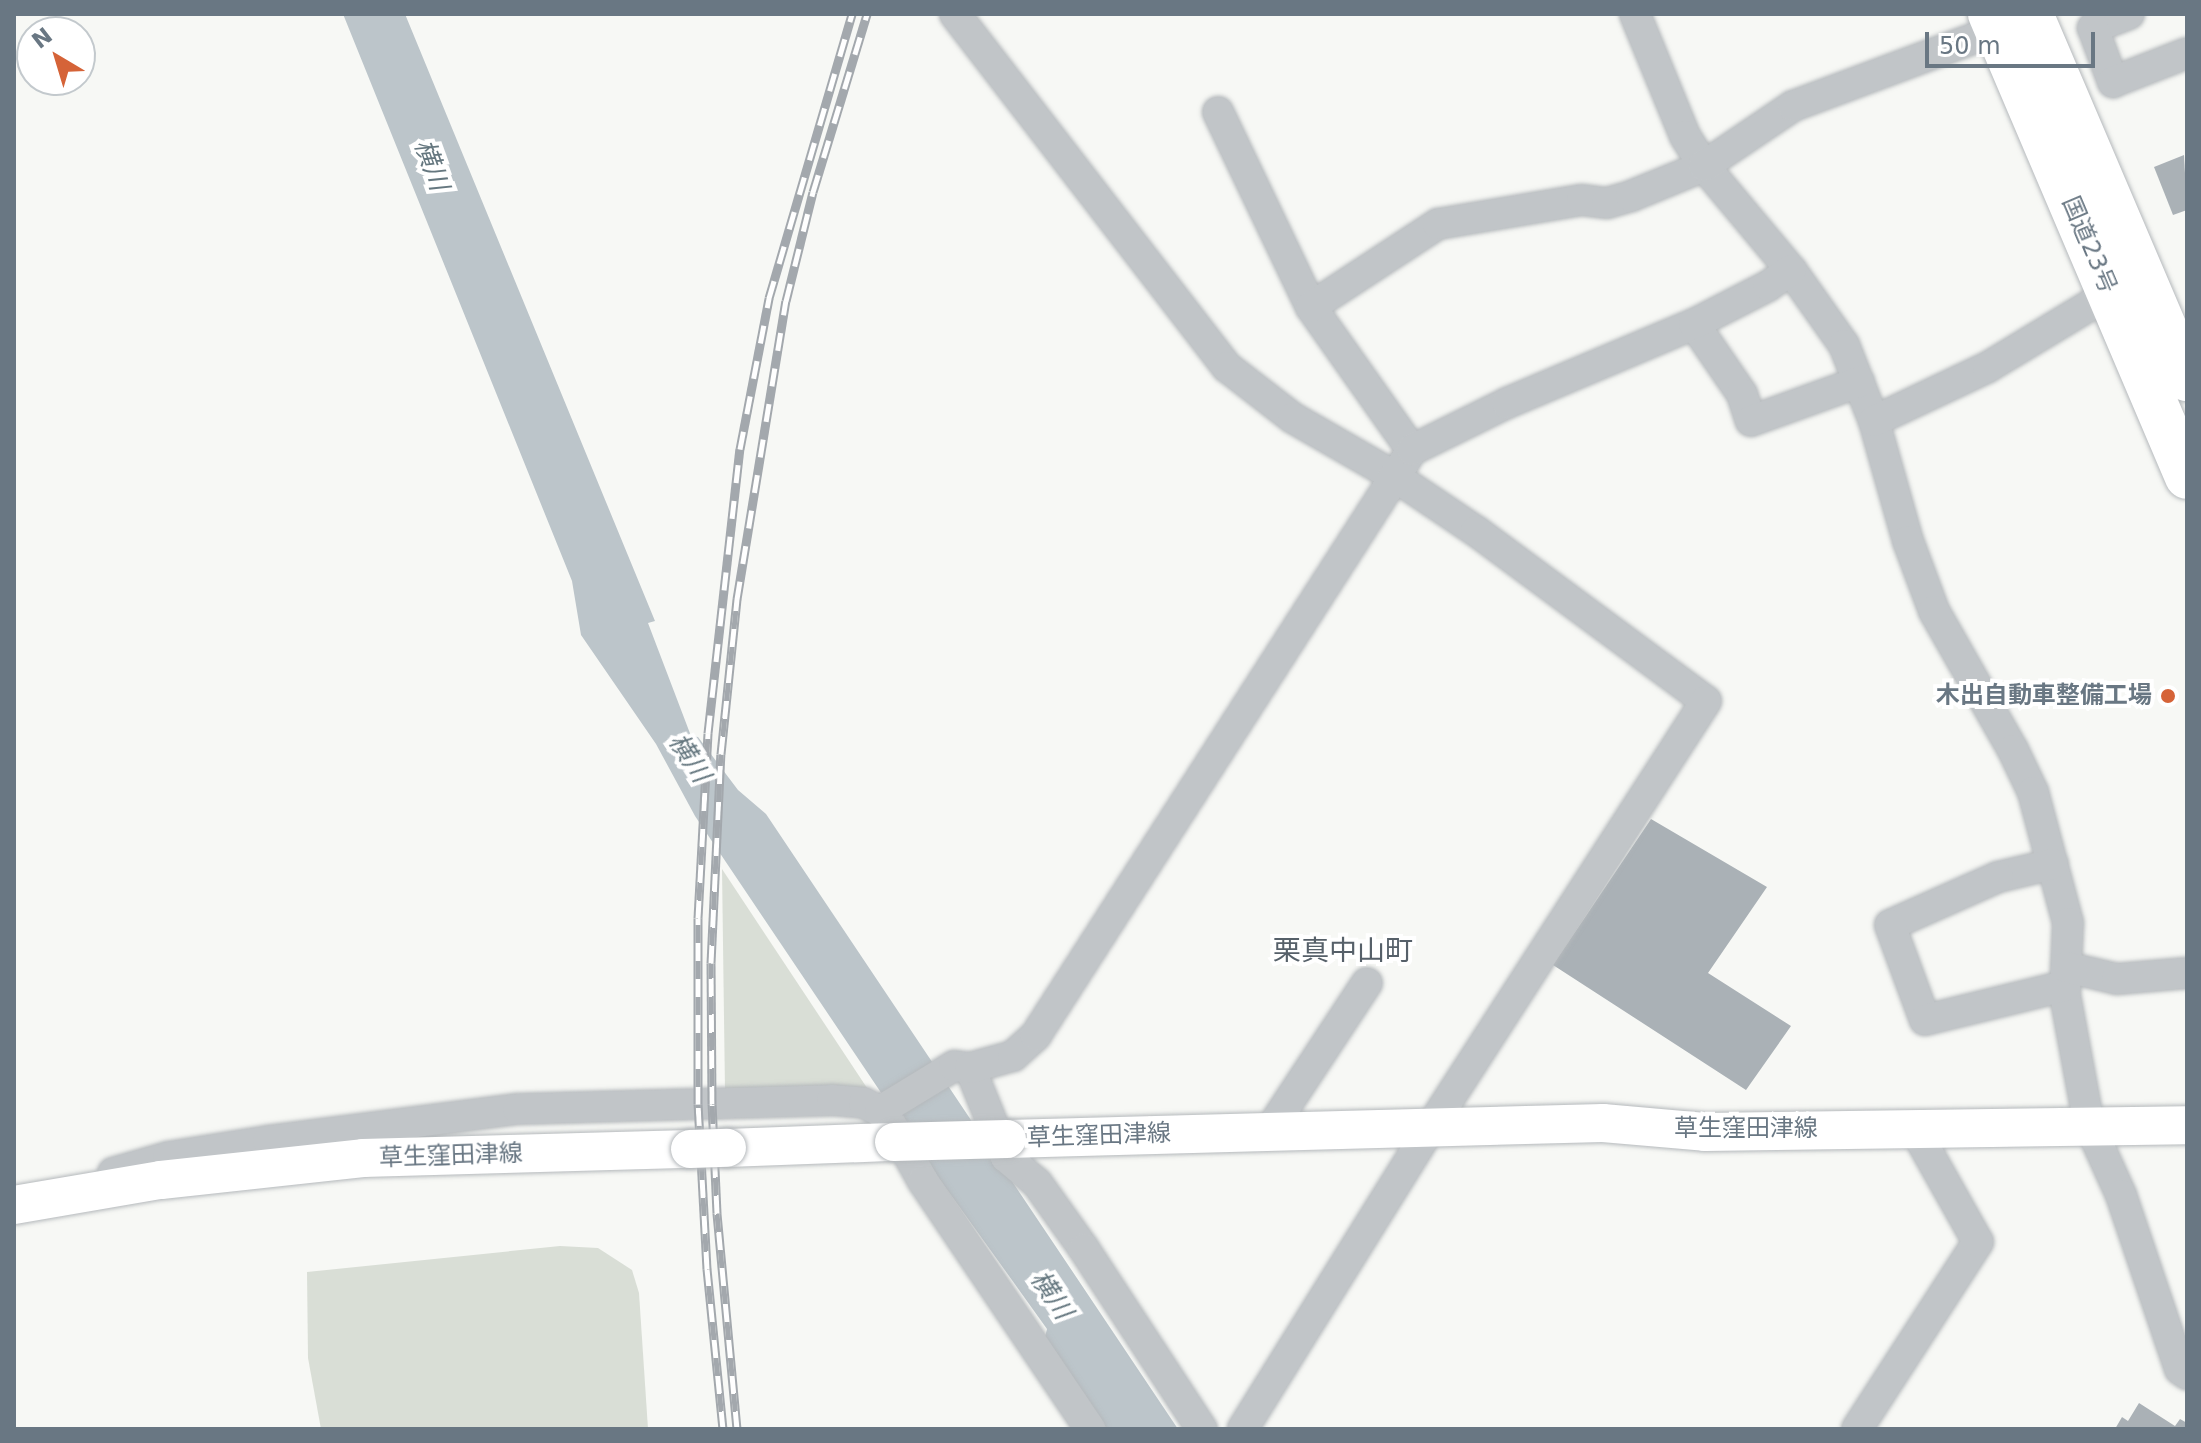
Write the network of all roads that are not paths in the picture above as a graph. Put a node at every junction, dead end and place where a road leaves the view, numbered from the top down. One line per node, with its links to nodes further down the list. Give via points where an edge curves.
1 (955, 14): 19 (street, via 1227,367 1293,418)
2 (1635, 14): 10 (street, via 1685,136)
3 (2031, 14): 8 (highway, 国道23号)
4 (2129, 14): 7 (street, via 2093,28)
5 (1985, 25): 10 (street, via 1793,106); 20 (highway, 国道23号)
6 (2187, 53): 7 (street)
7 (2113, 82): 8 (street)
8 (2067, 100): 15 (highway, 国道23号)
9 (1218, 112): 13 (street)
10 (1704, 166): 11 (street); 13 (street, via 1607,203 1582,200 1438,224)
11 (1791, 270): 14 (street); 16 (street, via 1844,345)
12 (2092, 304): 17 (street, via 1988,367)
13 (1311, 307): 18 (street)
14 (1694, 324): 16 (street, via 1742,394 1751,421); 18 (street, via 1507,403)
15 (2187, 379)
16 (1859, 382): 17 (street)
17 (1874, 421): 21 (street, via 1934,611 2033,792)
18 (1412, 450): 19 (street)
19 (1394, 476): 25 (street, via 1036,1035 1013,1056); 28 (street, via 1706,701)
20 (2187, 477)
21 (2053, 864): 23 (street, via 2068,923); 23 (street, via 1998,877 1890,925 1925,1020)
22 (2187, 973): 23 (street)
23 (2066, 977): 27 (street)
24 (1367, 983): 31 (street)
25 (962, 1067): 26 (street); 36 (street, via 1006,1157 1037,1183)
26 (887, 1121): 31 (main road, 草生窪田津線, bridge, via 1007,1139); 32 (main road, 草生窪田津線, via 708,1148 363,1158); 32 (street, via 864,1103 832,1100 476,1114 168,1157 104,1175); 35 (street)
27 (2089, 1124): 29 (main road, 草生窪田津線); 30 (main road, 草生窪田津線); 34 (street, via 2121,1195 2180,1369)
28 (1432, 1125): 30 (main road, 草生窪田津線, via 1603,1123 1705,1132); 31 (main road, 草生窪田津線); 37 (street)
29 (2187, 1125)
30 (1914, 1128): 38 (street, via 1978,1242)
31 (1270, 1130)
32 (101, 1190): 33 (main road, 草生窪田津線)
33 (14, 1205)
34 (2187, 1374)
35 (1090, 1429)
36 (1202, 1429)
37 (1243, 1429)
38 (1857, 1429)

